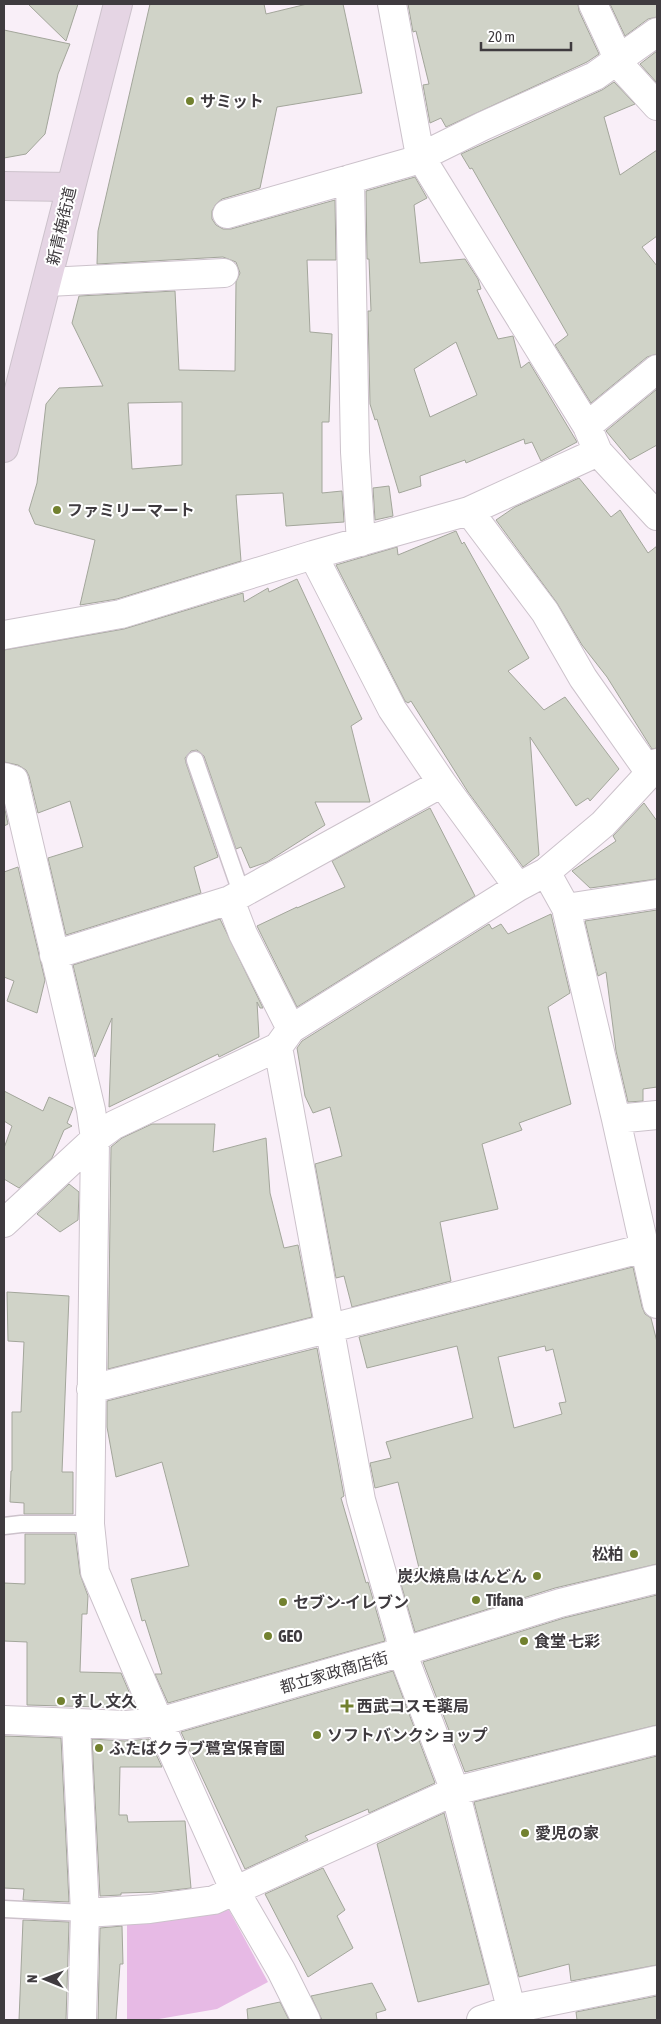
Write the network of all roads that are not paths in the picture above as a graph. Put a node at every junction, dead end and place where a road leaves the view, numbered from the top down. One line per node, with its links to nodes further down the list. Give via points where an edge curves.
1 (118, 4): 10 (main road, 新青梅街道)
2 (392, 4): 7 (street)
3 (593, 4): 5 (street, via 613,47)
4 (657, 32): 5 (street)
5 (616, 62): 6 (street); 7 (street, via 595,76)
6 (657, 106)
7 (420, 156): 8 (street, via 410,162); 15 (street)
8 (350, 179): 11 (street); 20 (street, via 355,452)
9 (4, 186): 10 (main road)
10 (70, 187): 13 (main road, 新青梅街道)
11 (227, 214)
12 (224, 273): 13 (street)
13 (48, 282): 16 (main road, 新青梅街道)
14 (657, 370): 15 (street)
15 (587, 426): 17 (street)
16 (5, 441)
17 (598, 452): 18 (street); 19 (street)
18 (470, 511): 20 (street); 24 (street, via 545,612 583,678)
19 (657, 516)
20 (361, 542): 21 (street)
21 (313, 556): 22 (street, via 121,614); 26 (street, via 392,709)
22 (4, 636)
23 (195, 760): 30 (lane)
24 (654, 768): 27 (street, via 603,824)
25 (4, 777): 32 (street, via 14,780)
26 (442, 783): 28 (street); 30 (street)
27 (546, 872): 28 (street); 31 (street)
28 (518, 887): 33 (street)
29 (657, 894): 31 (street)
30 (235, 896): 32 (street); 33 (street, via 243,934)
31 (566, 908): 35 (street)
32 (54, 955): 36 (street, via 92,1110)
33 (285, 1038): 36 (street, via 114,1126); 40 (street)
34 (657, 1115): 35 (street)
35 (616, 1119): 38 (street)
36 (95, 1139): 37 (street); 41 (street)
37 (4, 1223)
38 (645, 1248): 39 (street); 40 (street)
39 (657, 1304)
40 (330, 1328): 41 (street); 45 (street, via 361,1500)
41 (91, 1389): 42 (street)
42 (90, 1524): 43 (lane); 47 (street, via 96,1572)
43 (4, 1526)
44 (657, 1579): 45 (street, 都立家政商店街, via 560,1603)
45 (402, 1652): 47 (street, 都立家政商店街); 50 (street)
46 (4, 1720): 48 (street, 都立家政商店街)
47 (159, 1722): 48 (street, 都立家政商店街); 51 (street)
48 (76, 1724): 53 (street)
49 (657, 1740): 50 (street)
50 (455, 1791): 51 (street); 55 (street)
51 (234, 1889): 53 (street, via 214,1900 150,1909); 57 (street)
52 (4, 1909): 53 (lane)
53 (85, 1912): 56 (street)
54 (657, 1980): 55 (street)
55 (513, 2014): 58 (street)
56 (82, 2020)
57 (306, 2020)
58 (481, 2020)

